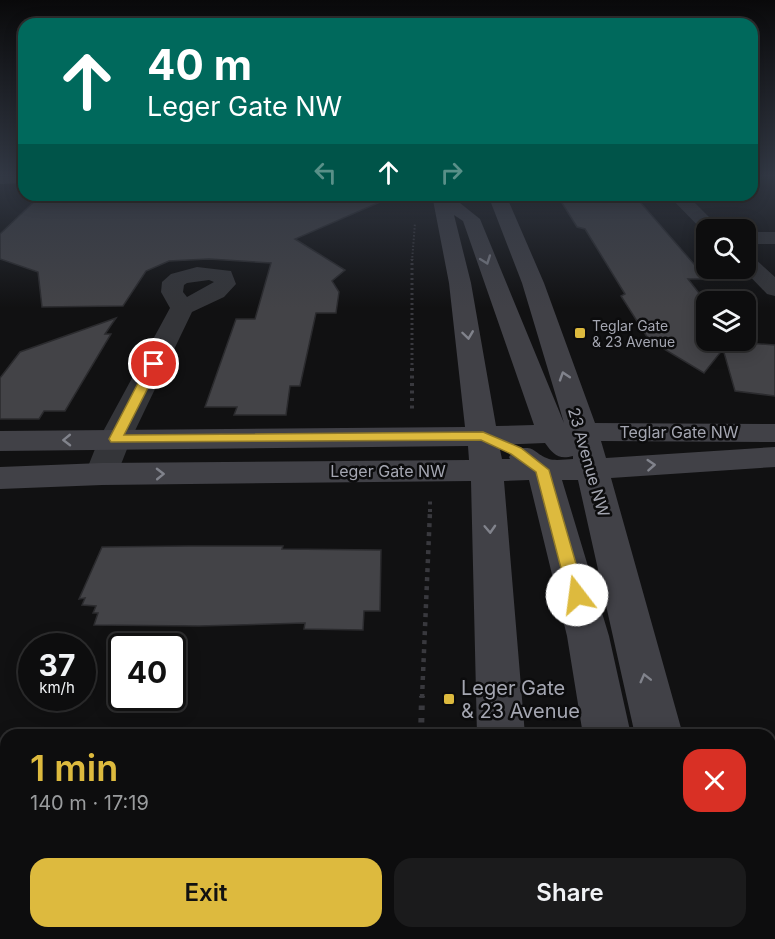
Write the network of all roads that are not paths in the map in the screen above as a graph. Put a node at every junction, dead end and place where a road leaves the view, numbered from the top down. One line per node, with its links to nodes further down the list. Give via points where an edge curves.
1 (446, 221): 13 (street, one-way to 13, via 460,282)
2 (472, 221): 12 (street, one-way to 12)
3 (508, 221): 12 (street, 23 Avenue NW, one-way to 3, via 533,283)
4 (756, 238): 5 (street)
5 (775, 238)
6 (756, 271): 7 (street)
7 (775, 290)
8 (182, 308): 10 (street)
9 (775, 433): 12 (street, Teglar Gate NW)
10 (116, 439): 11 (street, Leger Gate NW, one-way to 11); 13 (street, Leger Gate NW); 15 (street)
11 (0, 441)
12 (568, 451): 13 (street, Leger Gate NW); 14 (street, Leger Gate NW, one-way to 14); 18 (street, via 588,636); 19 (street, 23 Avenue NW, one-way to 12)
13 (485, 454): 15 (street, Leger Gate NW, one-way to 13); 17 (street, one-way to 17)
14 (775, 457)
15 (102, 474): 16 (street, Leger Gate NW)
16 (0, 478)
17 (501, 729)
18 (606, 729)
19 (658, 729)

